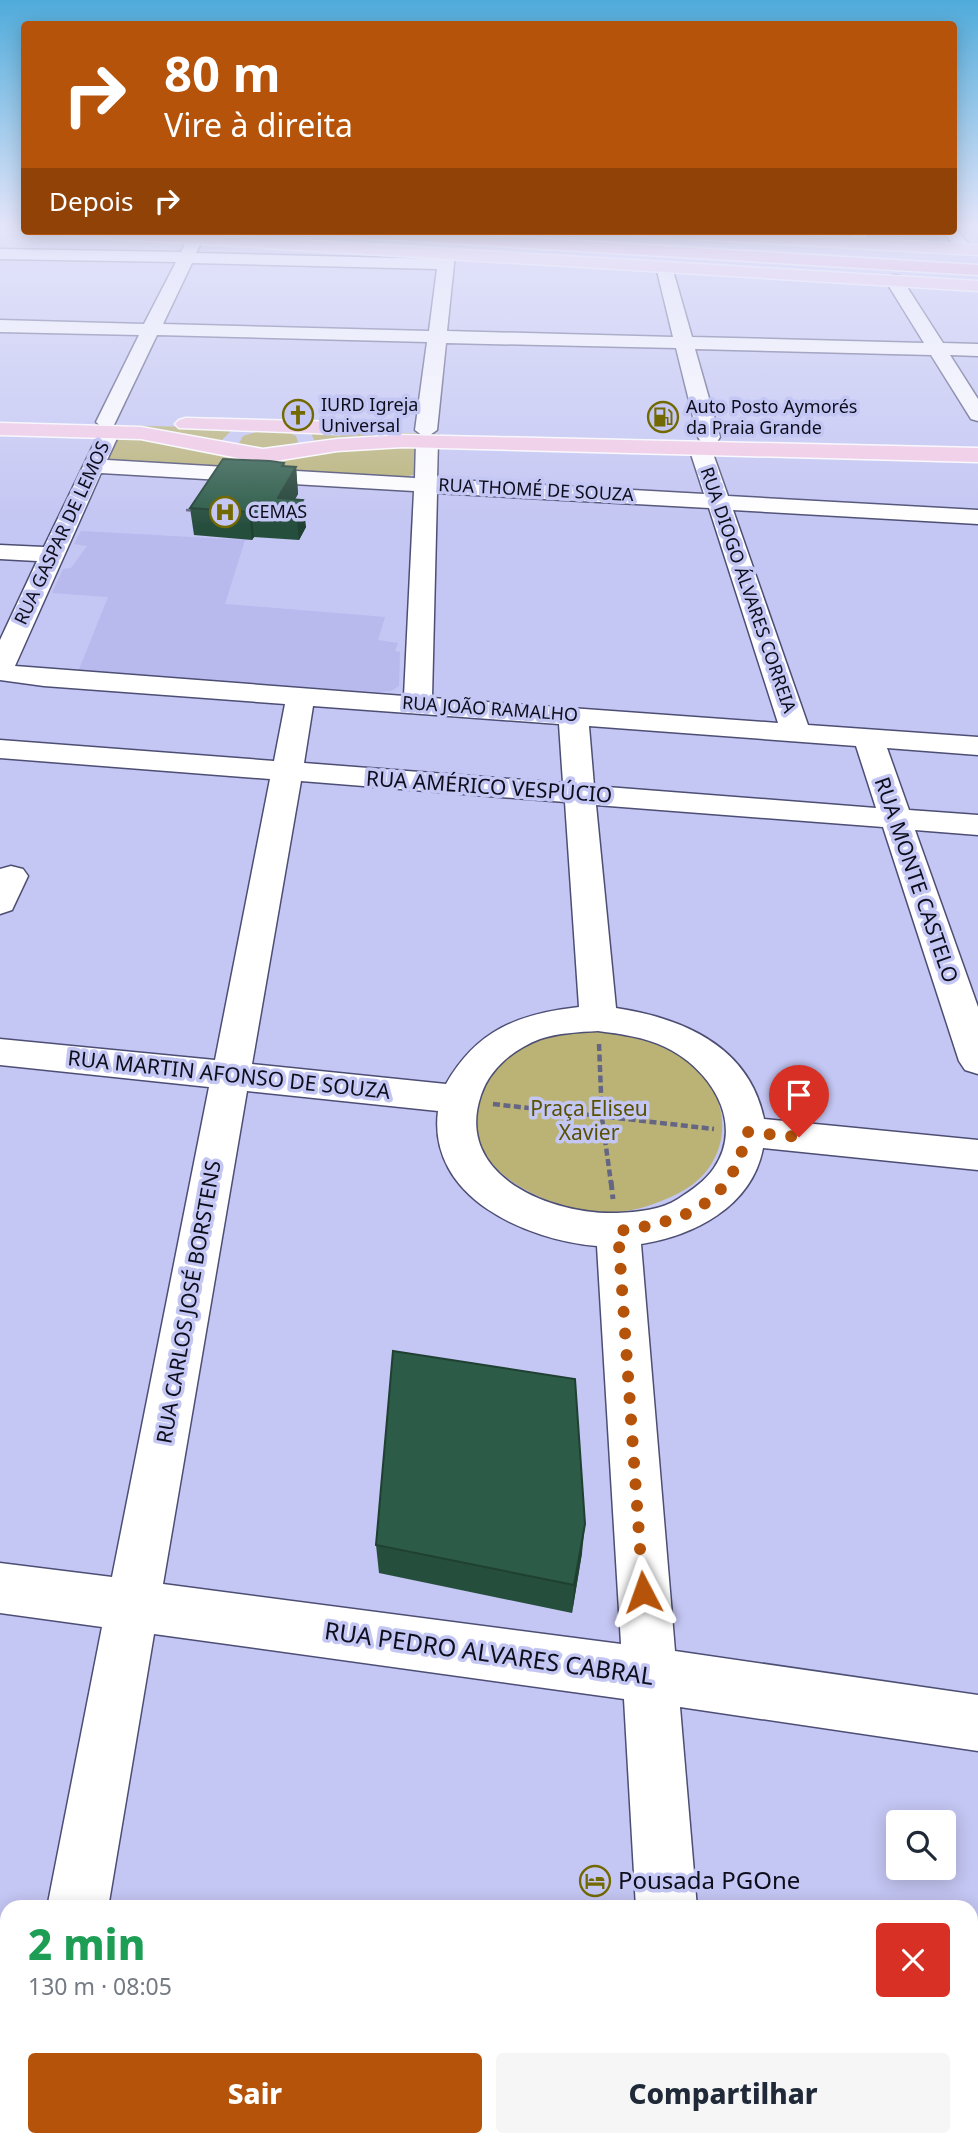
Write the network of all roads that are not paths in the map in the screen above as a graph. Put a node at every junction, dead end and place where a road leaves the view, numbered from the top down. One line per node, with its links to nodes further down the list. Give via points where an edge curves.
1 (153, 325): 6 (street, RUA GASPAR DE LEMOS)
2 (438, 325): 7 (street)
3 (681, 325): 8 (street, RUA DIOGO ÁLVARES CORREIA)
4 (922, 325): 9 (street)
5 (0, 326): 6 (street)
6 (151, 330): 7 (street); 15 (street, RUA GASPAR DE LEMOS)
7 (437, 337): 8 (street); 17 (street)
8 (686, 343): 9 (street); 18 (street, RUA DIOGO ÁLVARES CORREIA)
9 (937, 349): 10 (street); 11 (street)
10 (978, 350)
11 (978, 415)
12 (0, 419): 15 (main road)
13 (259, 426): 14 (main road); 15 (main road); 20 (main road, via 232,437 229,445)
14 (288, 426): 17 (main road); 21 (main road, via 306,436 306,443)
15 (107, 427): 16 (main road); 20 (main road); 23 (street, RUA GASPAR DE LEMOS)
16 (0, 429)
17 (427, 435): 18 (main road); 21 (main road); 24 (street)
18 (705, 442): 19 (main road); 22 (main road); 25 (street, RUA DIOGO ÁLVARES CORREIA)
19 (978, 445)
20 (233, 451): 21 (main road, via 262,456)
21 (294, 453)
22 (978, 455)
23 (93, 466): 24 (street, RUA THOMÉ DE SOUZA); 28 (street, RUA GASPAR DE LEMOS)
24 (424, 484): 25 (street, RUA THOMÉ DE SOUZA); 31 (street)
25 (718, 501): 26 (street, RUA THOMÉ DE SOUZA); 33 (street, RUA DIOGO ÁLVARES CORREIA)
26 (978, 517)
27 (0, 552): 28 (street)
28 (52, 555): 29 (street, RUA GASPAR DE LEMOS)
29 (2, 672): 30 (street, RUA JOÃO RAMALHO)
30 (301, 696): 31 (street, RUA JOÃO RAMALHO); 37 (street, RUA CARLOS JOSÉ BORSTENS)
31 (418, 704): 32 (street, RUA JOÃO RAMALHO)
32 (573, 715): 33 (street, RUA JOÃO RAMALHO); 38 (street)
33 (796, 732): 34 (street, RUA JOÃO RAMALHO)
34 (868, 737): 35 (street, RUA JOÃO RAMALHO); 39 (street, RUA MONTE CASTELO)
35 (978, 746)
36 (0, 750): 37 (street, RUA AMÉRICO VESPÚCIO)
37 (287, 772): 38 (street, RUA AMÉRICO VESPÚCIO); 44 (street, RUA CARLOS JOSÉ BORSTENS)
38 (580, 794): 39 (street, RUA AMÉRICO VESPÚCIO); 41 (street)
39 (895, 818): 40 (street, RUA AMÉRICO VESPÚCIO); 43 (street, RUA MONTE CASTELO)
40 (978, 825)
41 (598, 1018): 45 (street, via 535,1028 493,1049 470,1072); 46 (street, via 671,1034 702,1052 727,1075 742,1103)
42 (0, 1052): 44 (street, RUA MARTIN AFONSO DE SOUZA)
43 (978, 1061)
44 (231, 1075): 45 (street, RUA MARTIN AFONSO DE SOUZA); 50 (street, RUA CARLOS JOSÉ BORSTENS)
45 (457, 1099): 48 (street, via 456,1131 468,1162 492,1191 528,1213 561,1224)
46 (747, 1132): 47 (street); 48 (street, via 741,1161 724,1188 696,1209 659,1224)
47 (978, 1155)
48 (618, 1231): 51 (street)
49 (0, 1588): 50 (street, RUA PEDRO ALVARES CABRAL)
50 (133, 1607): 51 (street, RUA PEDRO ALVARES CABRAL); 53 (street, RUA CARLOS JOSÉ BORSTENS)
51 (649, 1675): 52 (street, RUA PEDRO ALVARES CABRAL); 54 (street)
52 (978, 1723)
53 (78, 1900)
54 (666, 1900)

